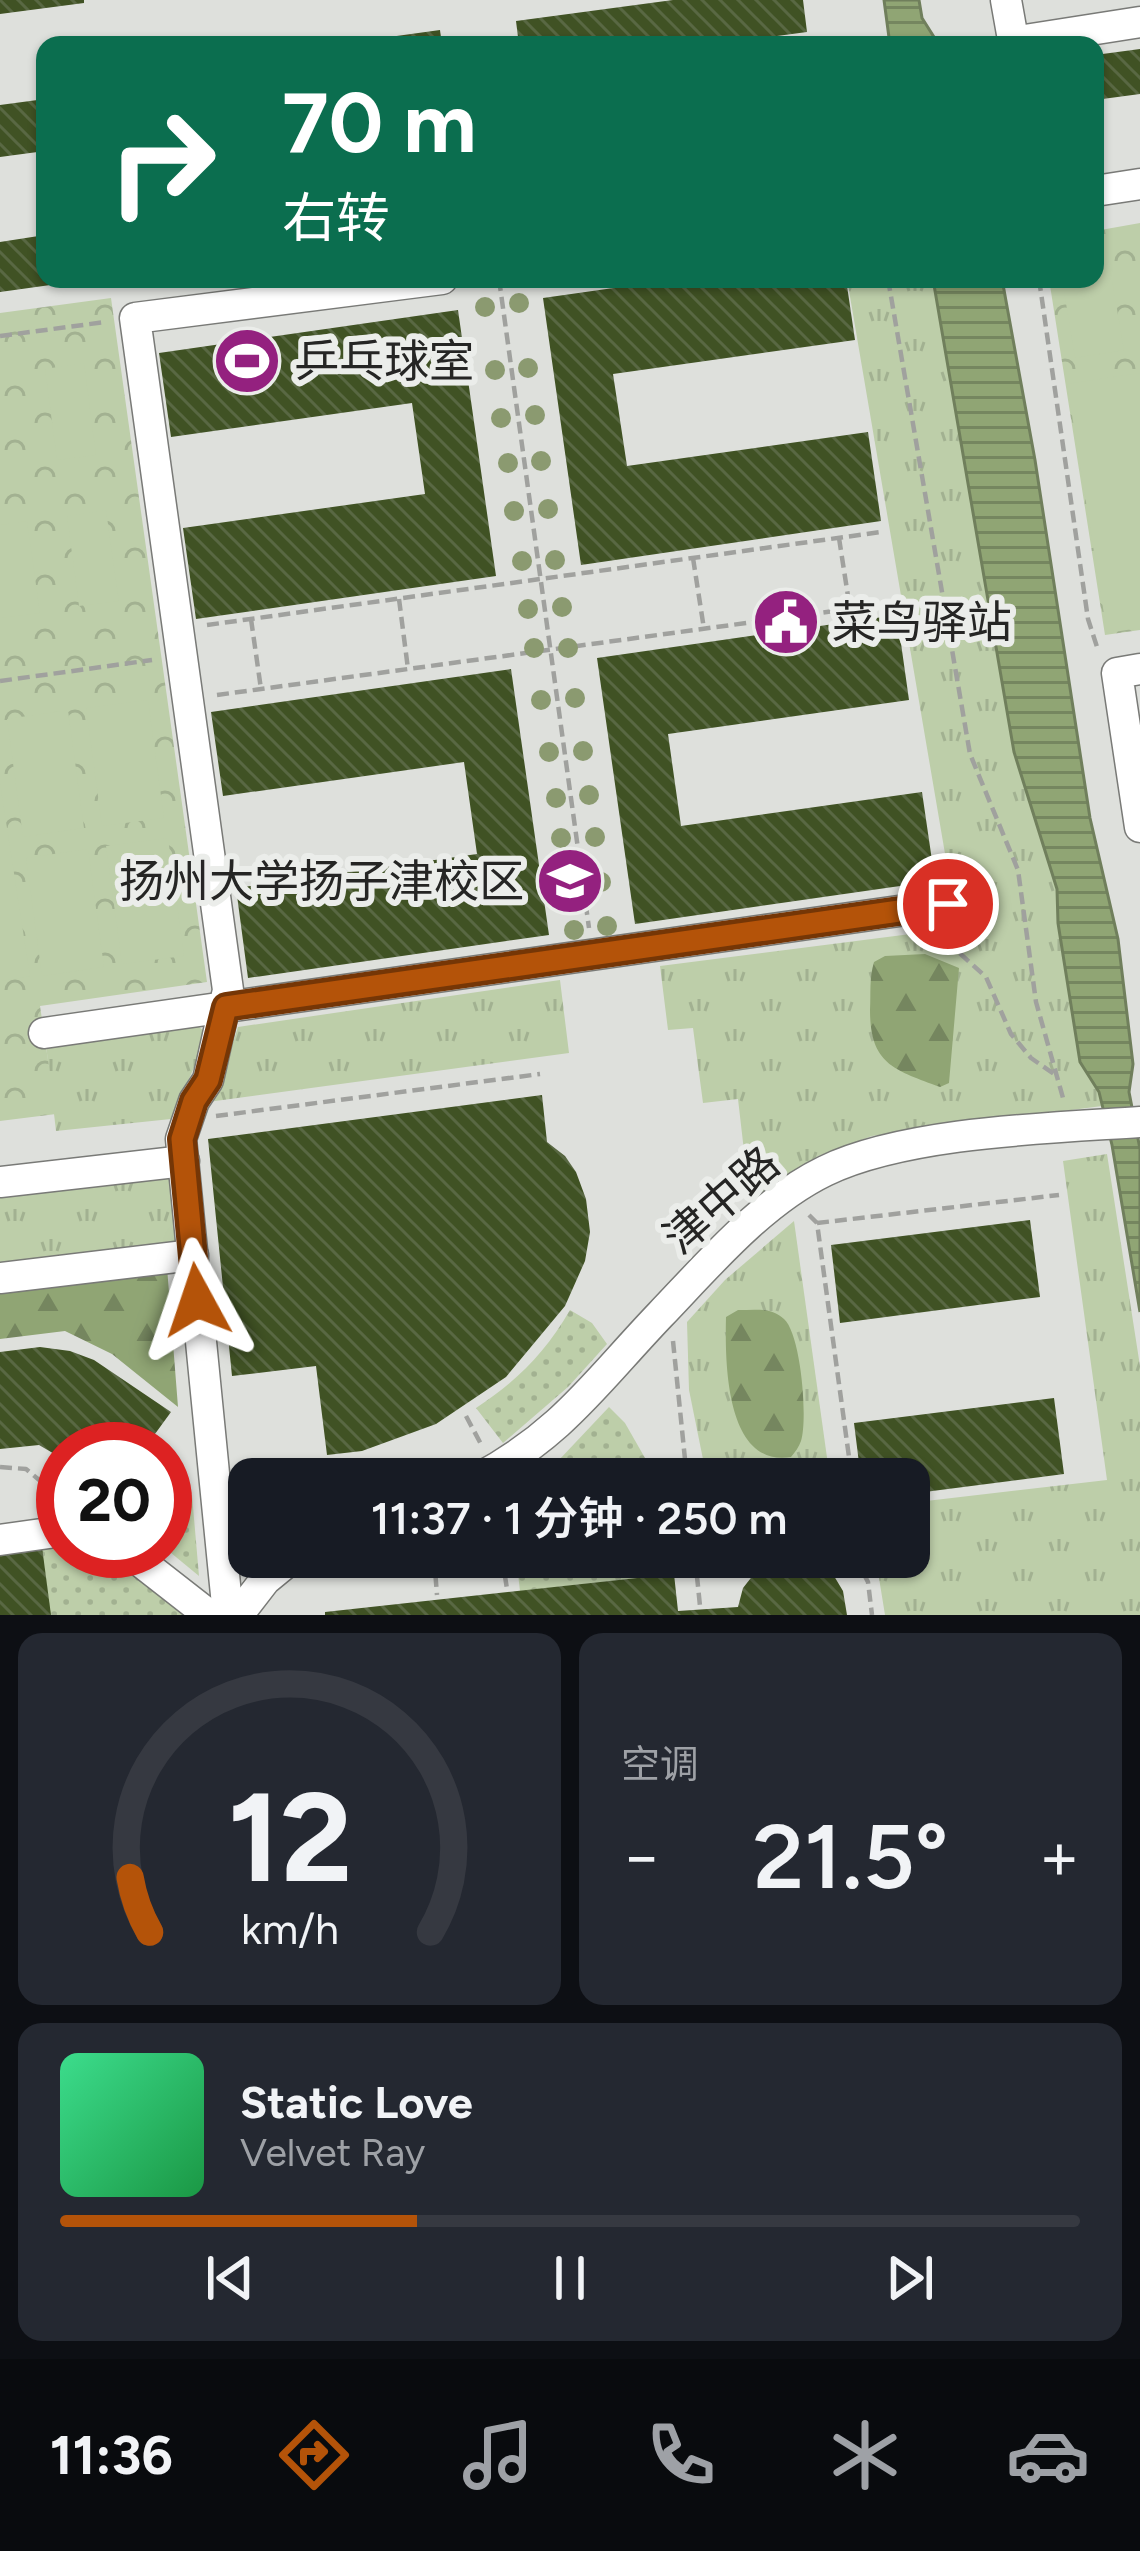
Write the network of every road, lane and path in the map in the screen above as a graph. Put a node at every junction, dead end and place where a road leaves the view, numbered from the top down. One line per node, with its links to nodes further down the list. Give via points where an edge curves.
1 (1006, 0): 3 (lane)
2 (1140, 22): 4 (lane)
3 (1012, 36)
4 (1055, 36)
5 (1140, 184): 6 (lane)
6 (1104, 190)
7 (371, 288): 11 (lane)
8 (500, 288): 16 (path)
9 (890, 288): 31 (path, via 970,754 1018,870 1054,1073 1011,1034 986,976)
10 (1040, 288): 25 (path, via 1088,619 1094,645)
11 (134, 318): 12 (path); 22 (lane)
12 (0, 336)
13 (880, 532): 14 (path)
14 (838, 538): 15 (path); 19 (path)
15 (694, 558): 16 (path); 21 (path)
16 (540, 579): 17 (path); 23 (path)
17 (399, 599): 20 (path); 24 (path)
18 (893, 603): 19 (path)
19 (850, 608): 21 (path)
20 (251, 619): 22 (path); 27 (path)
21 (704, 629): 23 (path)
22 (180, 642): 26 (path); 28 (lane)
23 (550, 650): 24 (path); 32 (path)
24 (409, 669): 27 (path)
25 (1128, 671): 29 (lane)
26 (0, 681)
27 (261, 689): 28 (path)
28 (188, 699): 33 (lane)
29 (1140, 827)
30 (948, 904): 32 (lane)
31 (913, 927)
32 (593, 955): 33 (lane)
33 (226, 1007): 34 (lane); 36 (lane, via 208,1080)
34 (44, 1033)
35 (539, 1074): 36 (path)
36 (186, 1120): 38 (lane)
37 (1140, 1122): 40 (lane, 津中路, via 889,1150)
38 (184, 1161): 39 (lane); 43 (lane)
39 (0, 1182)
40 (788, 1194): 42 (path); 45 (lane, 津中路)
41 (1059, 1195): 42 (path)
42 (817, 1223): 48 (path)
43 (193, 1255): 44 (lane); 63 (lane)
44 (0, 1278)
45 (670, 1305): 46 (lane, 津中路, via 546,1437); 47 (path)
46 (512, 1458)
47 (686, 1458)
48 (849, 1458)
49 (0, 1467): 50 (path)
50 (36, 1477)
51 (36, 1535): 52 (lane)
52 (0, 1540)
53 (162, 1578): 62 (lane)
54 (267, 1578): 64 (lane)
55 (436, 1578): 60 (path)
56 (505, 1578): 59 (path)
57 (697, 1578): 61 (path)
58 (866, 1578): 65 (path)
59 (507, 1589)
60 (437, 1594)
61 (700, 1606)
62 (209, 1615)
63 (228, 1615)
64 (238, 1615)
65 (872, 1615)

